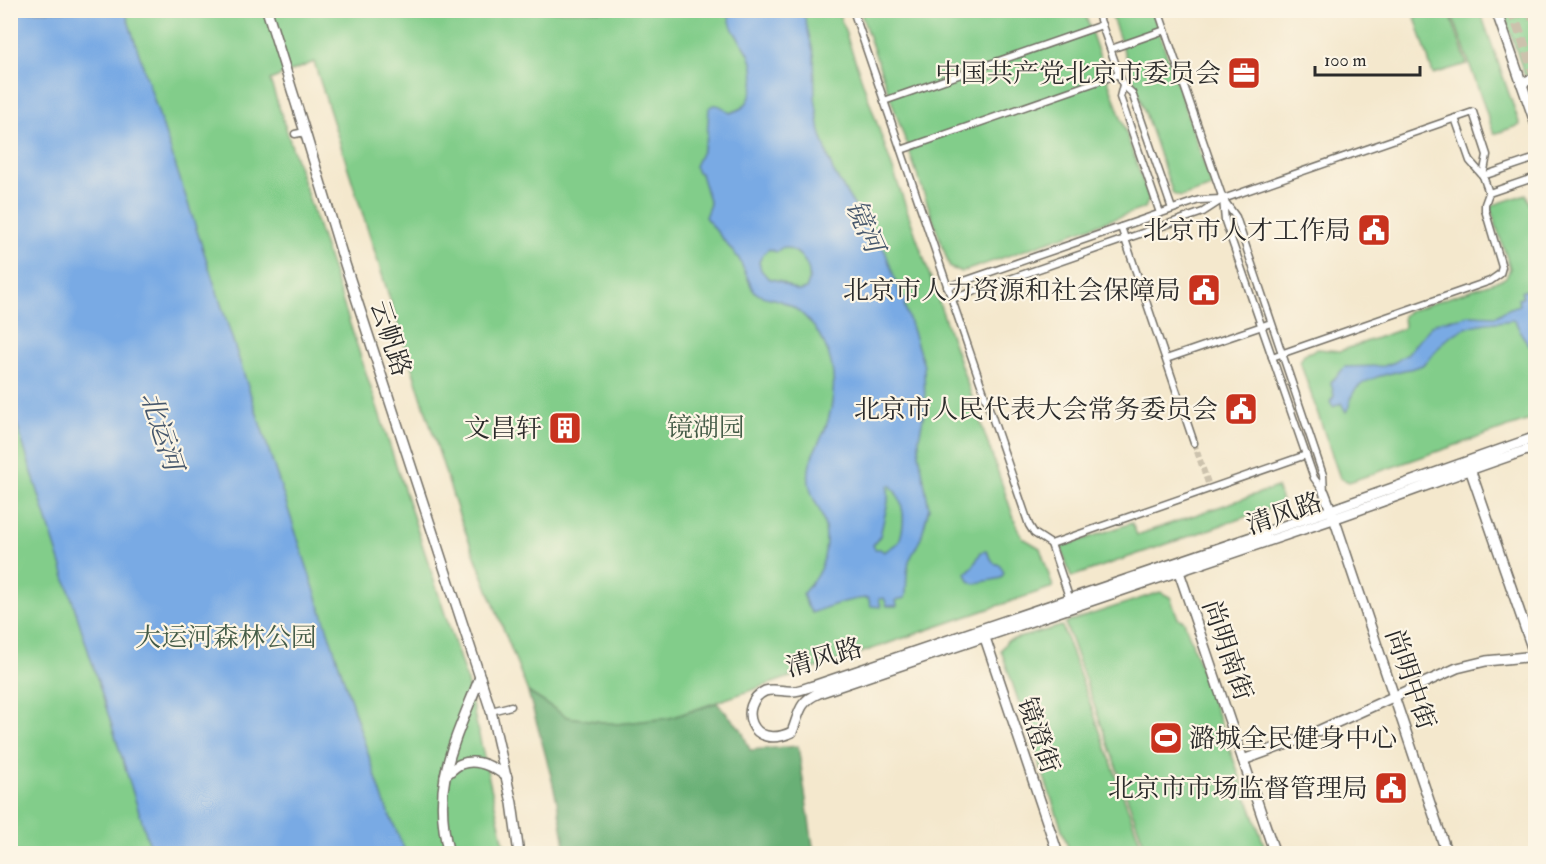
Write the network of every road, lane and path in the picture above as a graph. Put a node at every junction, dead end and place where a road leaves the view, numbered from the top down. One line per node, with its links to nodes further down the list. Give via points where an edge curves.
1 (267, 10): 17 (street, 云帆路)
2 (853, 10): 14 (street)
3 (1092, 10): 6 (street)
4 (1158, 10): 8 (street)
5 (1496, 10): 12 (street)
6 (1100, 14): 7 (street)
7 (1102, 25): 9 (street); 14 (street)
8 (1165, 30): 9 (street); 24 (street)
9 (1111, 49): 10 (street)
10 (1119, 74): 13 (street); 19 (street)
11 (1536, 78): 12 (street)
12 (1521, 83): 16 (street)
13 (1123, 85): 25 (street, via 1132,93); 26 (street, via 1120,98)
14 (884, 101): 19 (street)
15 (1455, 118): 21 (street, via 1470,161); 21 (street, via 1473,112 1487,155); 24 (street)
16 (1536, 125)
17 (305, 132): 18 (street); 48 (street, 云帆路)
18 (295, 134)
19 (901, 150): 29 (street)
20 (1536, 158): 21 (street)
21 (1484, 176): 23 (street)
22 (1536, 177): 23 (street)
23 (1489, 193): 33 (street, via 1485,210 1502,267 1500,274)
24 (1223, 199): 25 (street, via 1199,200); 28 (street, via 1203,212); 31 (street, via 1236,217); 32 (street, via 1225,222)
25 (1173, 209): 26 (street)
26 (1160, 213): 27 (street)
27 (1121, 227): 28 (street); 29 (street)
28 (1125, 239): 30 (street); 35 (street)
29 (947, 287): 30 (street)
30 (952, 299): 43 (street, via 1029,525)
31 (1271, 323): 32 (street); 33 (street)
32 (1261, 326): 34 (street); 35 (street)
33 (1281, 354): 34 (street); 41 (street, via 1323,475)
34 (1272, 357): 39 (street)
35 (1166, 359): 37 (street)
36 (1536, 437): 40 (street, 清风路)
37 (1194, 443)
38 (1536, 447): 40 (street, 清风路)
39 (1306, 455): 41 (street); 43 (street)
40 (1469, 464): 42 (street, 清风路); 47 (street)
41 (1324, 492): 42 (street, 尚明中街)
42 (1332, 514): 44 (street, 清风路); 49 (street, 尚明中街)
43 (1051, 544): 45 (street)
44 (1177, 567): 45 (street, 清风路); 52 (street, 尚明南街)
45 (1071, 604): 46 (street, 清风路)
46 (983, 633): 46 (street, 清风路, via 797,691 772,689 756,698 750,707 751,720 757,732 781,737 792,732 808,697); 57 (street, 镜澄街)
47 (1535, 657): 49 (street, via 1457,668)
48 (480, 677): 51 (street, 云帆路); 53 (street, via 451,749)
49 (1394, 696): 52 (street, via 1298,740); 59 (street, 尚明中街)
50 (511, 706): 51 (street)
51 (491, 711): 54 (street, 云帆路)
52 (1243, 760): 58 (street, 尚明南街)
53 (445, 776): 54 (street, via 460,765 474,762 497,769); 55 (street, via 442,818)
54 (507, 777): 56 (street, 云帆路)
55 (449, 854)
56 (519, 854)
57 (1058, 854)
58 (1275, 854)
59 (1447, 854)

